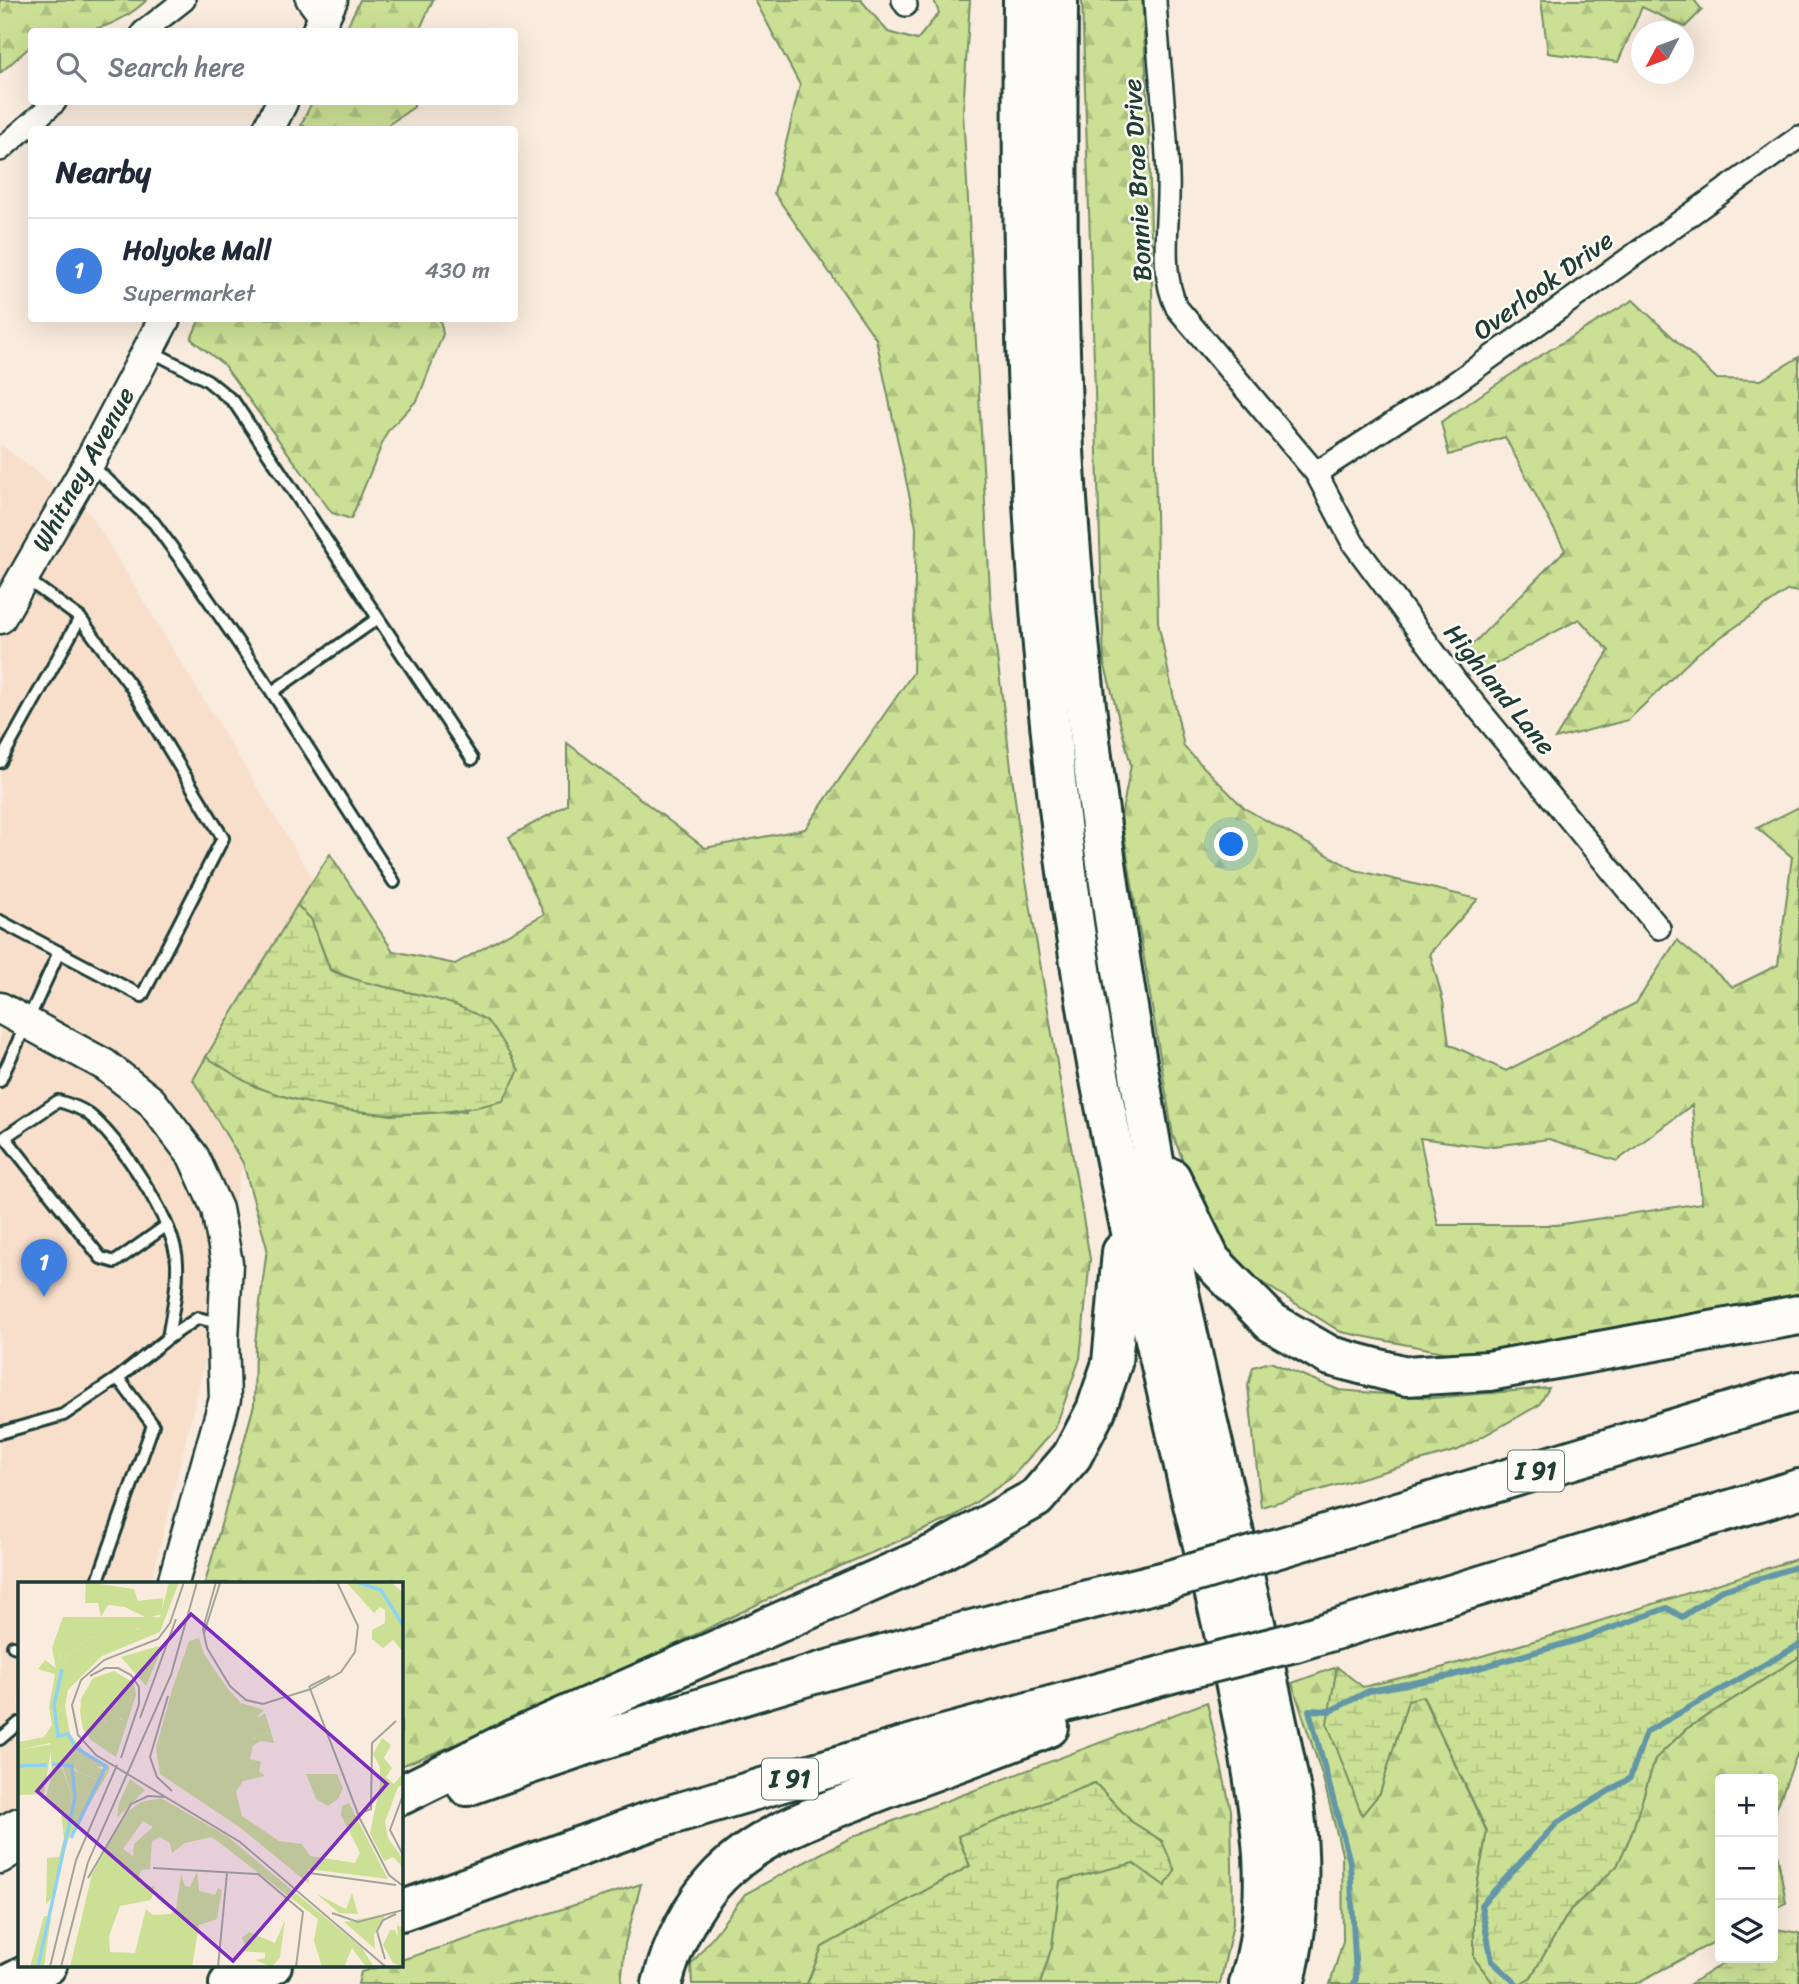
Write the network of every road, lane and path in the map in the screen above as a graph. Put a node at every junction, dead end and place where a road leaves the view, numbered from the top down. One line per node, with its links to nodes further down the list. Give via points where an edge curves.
1 (184, 0): 5 (street)
2 (1023, 0): 31 (highway, via 1023,296 1043,657 1070,893)
3 (1058, 0): 29 (highway, via 1059,302 1070,544 1093,767)
4 (1155, 0): 14 (street, Bonnie Brae Drive, via 1173,300)
5 (148, 28)
6 (52, 105): 10 (street)
7 (280, 105): 8 (main road)
8 (270, 126)
9 (1799, 137): 14 (street, Overlook Drive, via 1452,385)
10 (0, 150)
11 (163, 322): 12 (main road, Whitney Avenue)
12 (148, 350): 13 (main road, Whitney Avenue); 18 (lane, via 207,380 234,402)
13 (89, 463): 15 (main road, Whitney Avenue); 19 (lane, via 154,523)
14 (1316, 473): 24 (street, Highland Lane, via 1373,573 1486,720)
15 (23, 576): 16 (main road, Whitney Avenue); 17 (lane)
16 (0, 618)
17 (80, 618): 21 (lane); 25 (lane, via 130,685 223,838 142,996)
18 (377, 619): 19 (lane); 20 (lane)
19 (272, 692): 22 (lane)
20 (472, 759)
21 (0, 762)
22 (394, 882)
23 (0, 921): 25 (lane)
24 (1659, 928)
25 (59, 952): 27 (lane)
26 (0, 1008): 27 (main road)
27 (13, 1018): 28 (lane); 34 (main road, via 81,1050 127,1080 181,1137 207,1181 223,1236)
28 (0, 1081)
29 (1150, 1133): 33 (highway, via 1211,1261 1271,1322 1330,1356 1406,1376 1489,1371); 58 (highway, via 1198,1381 1294,1807 1299,1898)
30 (3, 1135): 32 (lane, via 101,1258 115,1262); 32 (lane, via 58,1101 86,1112 140,1175)
31 (1124, 1205): 45 (highway, via 1112,1363 1096,1410 1072,1456 1036,1498 937,1553 512,1740); 57 (highway, via 1236,1678 1257,1795 1266,1878 1260,1940)
32 (166, 1226): 35 (lane, via 177,1261)
33 (1799, 1315)
34 (225, 1325): 35 (lane, via 198,1318); 41 (main road, via 225,1399)
35 (168, 1338): 36 (lane)
36 (118, 1378): 38 (lane, via 62,1415); 40 (lane, via 153,1425)
37 (1799, 1391): 46 (highway, I 91, bridge, via 1166,1581 1025,1614 746,1693 555,1754)
38 (0, 1433)
39 (1799, 1489): 42 (highway, I 91, bridge, via 1296,1643)
40 (97, 1582)
41 (173, 1582)
42 (1186, 1669): 51 (highway, I 91, via 653,1820); 56 (highway, via 1021,1739 842,1805 756,1847 719,1876 698,1903 672,1952)
43 (18, 1724): 44 (lane)
44 (0, 1739)
45 (402, 1795)
46 (402, 1810)
47 (18, 1824): 48 (main road)
48 (0, 1833)
49 (18, 1847): 50 (main road)
50 (0, 1858)
51 (402, 1911)
52 (45, 1966): 54 (highway)
53 (270, 1966): 55 (highway)
54 (9, 1984)
55 (229, 1984)
56 (662, 1984)
57 (1249, 1984)
58 (1284, 1984)

